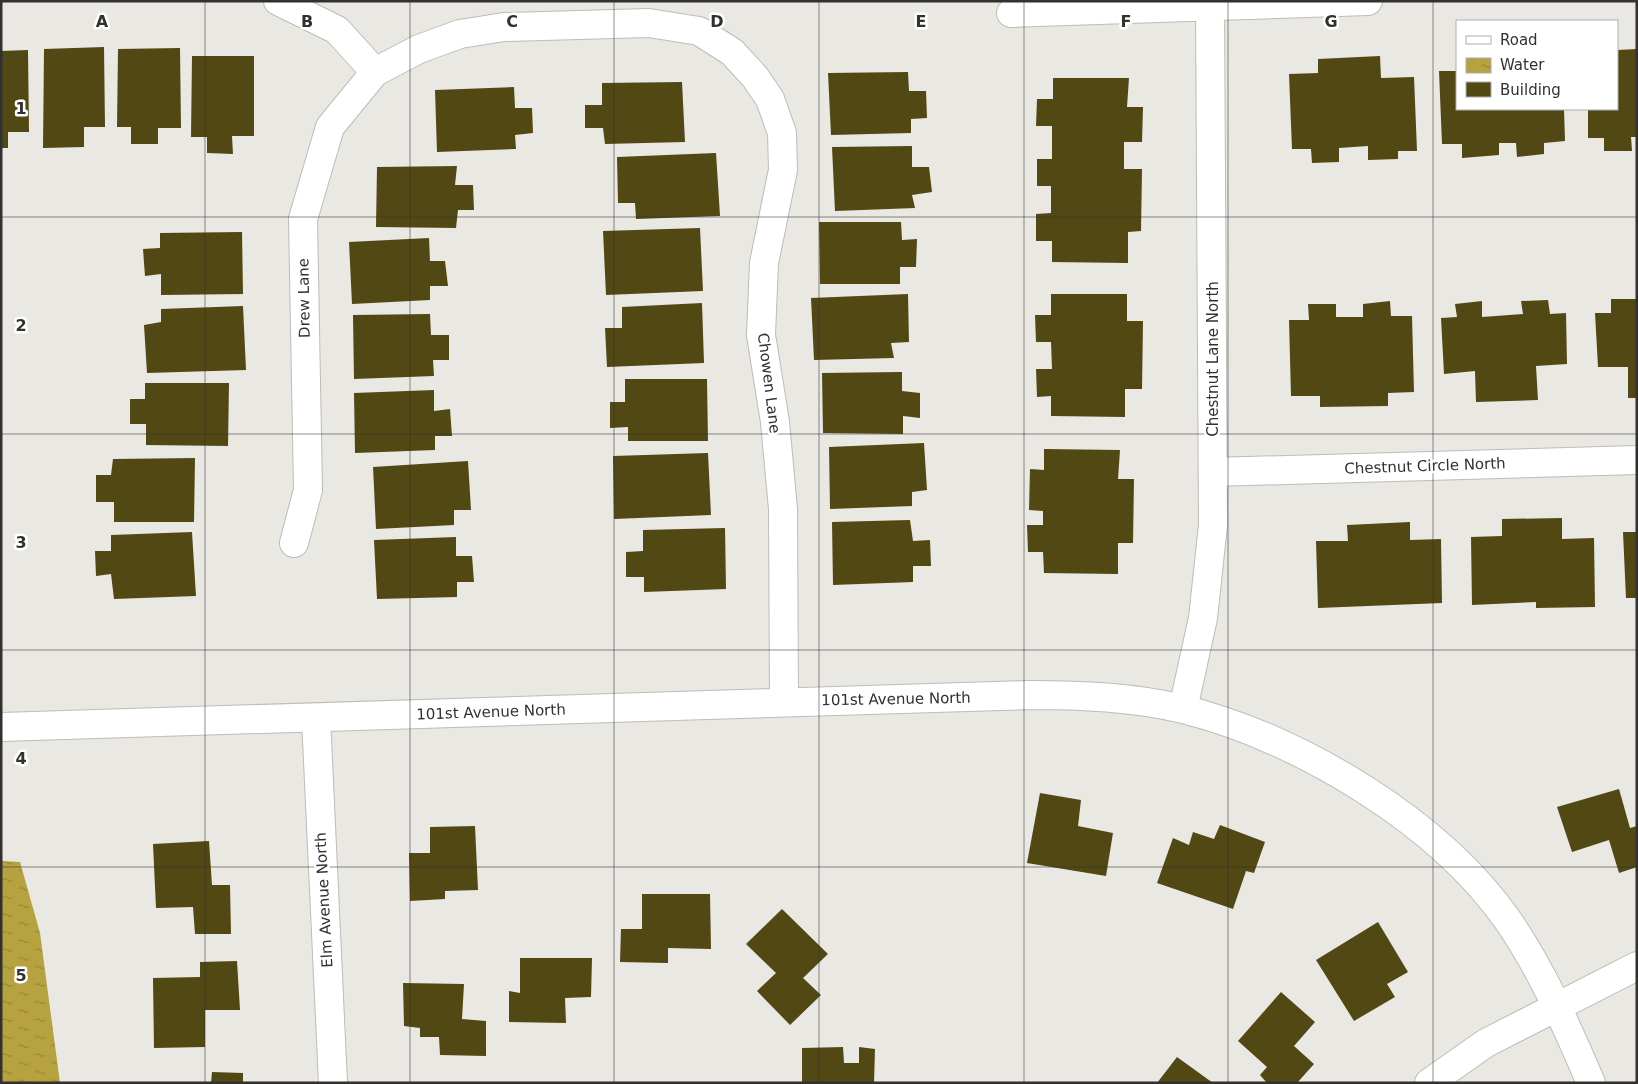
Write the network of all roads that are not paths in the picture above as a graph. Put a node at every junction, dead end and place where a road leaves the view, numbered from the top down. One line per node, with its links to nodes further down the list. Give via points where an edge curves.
1 (278, 1): 5 (street, via 337,30)
2 (1368, 1): 3 (street)
3 (1210, 6): 4 (street); 7 (street, Chestnut Lane North)
4 (1011, 13)
5 (374, 72): 8 (street, Drew Lane, via 330,127 303,219 308,490); 9 (street, Chowen Lane, via 419,49 460,34 504,27 649,23 699,31 732,52 770,99 782,133 783,170 764,263 761,335 775,422 783,510)
6 (1637, 460): 7 (street, Chestnut Circle North)
7 (1213, 472): 10 (street, Chestnut Lane North, via 1213,525 1208,576)
8 (294, 543)
9 (784, 702): 10 (street, 101st Avenue North, via 1030,695 1100,697); 11 (street, 101st Avenue North)
10 (1183, 709): 14 (street, 101st Avenue North, via 1229,723 1295,750 1340,774 1416,827 1455,861 1508,920 1540,970)
11 (316, 718): 12 (street, 101st Avenue North); 15 (street, Elm Avenue North)
12 (1, 727)
13 (1637, 966): 14 (street)
14 (1558, 1008): 16 (street, via 1486,1043); 17 (street, 101st Avenue North)
15 (332, 1083)
16 (1429, 1083)
17 (1591, 1083)

